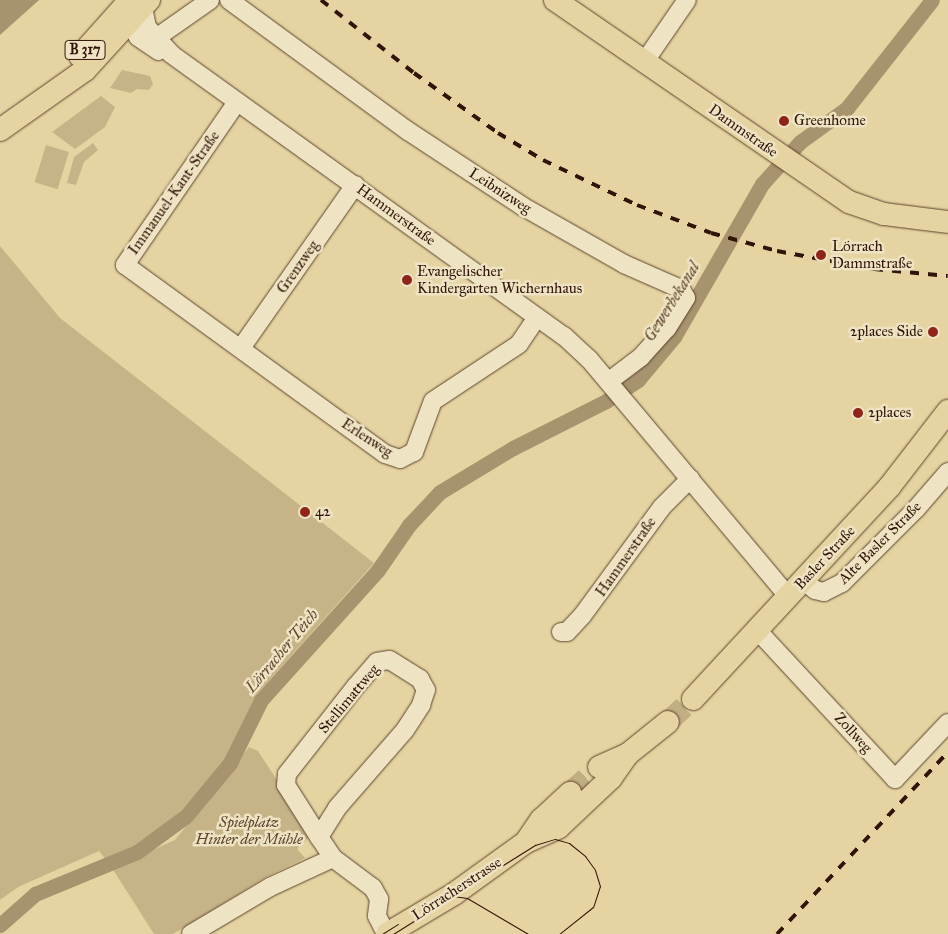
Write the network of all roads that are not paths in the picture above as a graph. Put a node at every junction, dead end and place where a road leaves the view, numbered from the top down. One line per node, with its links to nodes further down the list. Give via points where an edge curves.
1 (210, 0): 6 (street)
2 (229, 0): 15 (street, Leibnizweg, via 408,131 522,206 624,264 681,290 686,298 667,328)
3 (555, 0): 8 (main road, Dammstraße)
4 (687, 0): 8 (street)
5 (137, 6): 6 (street, Hammerstraße); 7 (street, Hammerstraße, via 138,37 146,44); 10 (main road, B 317, via 42,100)
6 (156, 38): 7 (street, Hammerstraße)
7 (171, 54): 9 (street, Hammerstraße)
8 (645, 62): 12 (main road, Dammstraße, via 769,150 860,207)
9 (237, 102): 11 (street, Hammerstraße); 14 (street, Immanuel-Kant-Straße, via 125,264)
10 (0, 130)
11 (354, 185): 13 (street, Hammerstraße); 14 (street, Grenzweg)
12 (948, 222)
13 (537, 317): 14 (street, Erlenweg, via 519,344 439,395 428,410 420,443 408,457 400,458 386,454); 15 (street, Hammerstraße, via 577,347)
14 (241, 348)
15 (615, 389): 18 (street, Hammerstraße)
16 (948, 411): 19 (main road, Basler Straße, via 890,486)
17 (947, 476): 19 (street, Alte Basler Straße, via 842,582 824,592 815,590)
18 (690, 479): 20 (street, Hammerstraße); 22 (street, Hammerstraße, via 662,506 582,616 567,632)
19 (804, 581): 20 (main road, Basler Straße)
20 (789, 597): 21 (main road, Basler Straße)
21 (758, 631): 23 (main road, Basler Straße); 25 (street, Zollweg, via 895,779)
22 (561, 632)
23 (693, 699)
24 (668, 722): 28 (main road, Lörracherstrasse, via 604,771 559,827)
25 (948, 723)
26 (570, 793): 28 (main road, Lörracherstrasse, via 541,820)
27 (319, 837): 27 (street, Stellimattweg, via 286,784 287,774 377,662 389,660 420,679 426,690 421,705 405,730 337,808); 29 (street, Stellimattweg)
28 (526, 842): 31 (main road, Lörracherstrasse, via 454,894)
29 (333, 858): 30 (street, via 270,887); 31 (street, Stellimattweg, via 373,888 380,899 376,916)
30 (191, 934)
31 (387, 934)

